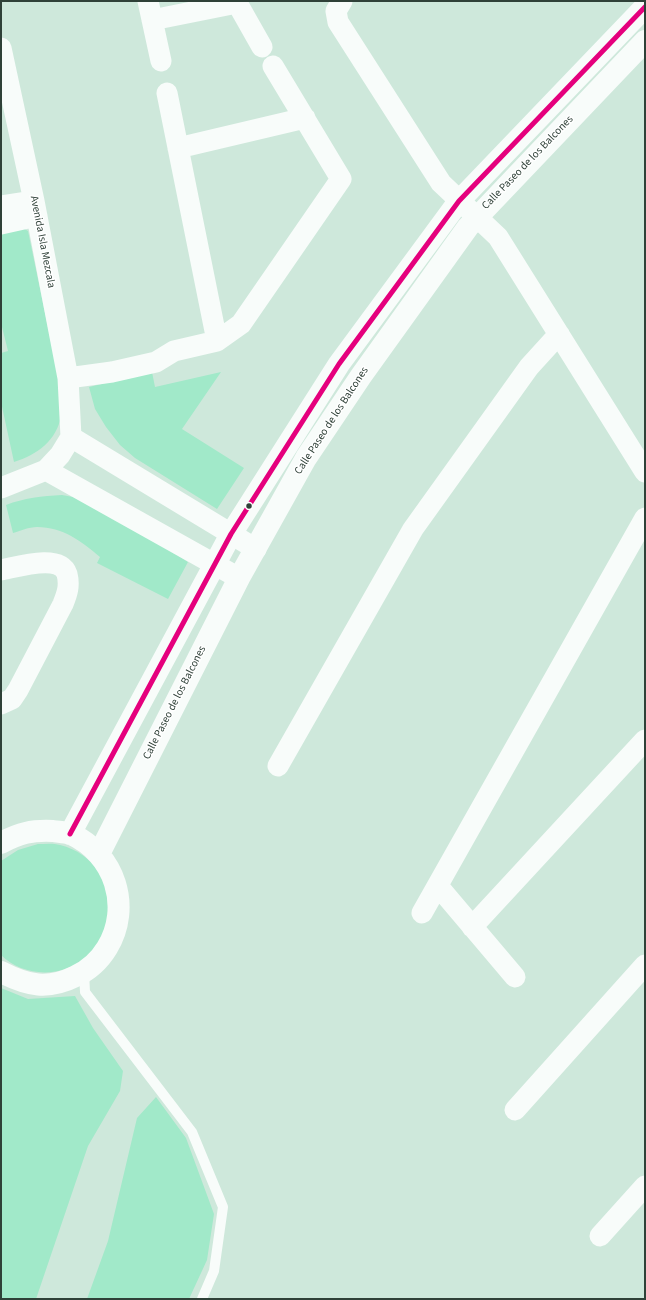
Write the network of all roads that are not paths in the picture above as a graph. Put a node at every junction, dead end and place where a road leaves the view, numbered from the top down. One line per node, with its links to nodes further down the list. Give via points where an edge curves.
1 (342, 1): 13 (street, via 336,11 338,22 441,183)
2 (236, 2): 4 (street); 6 (street)
3 (645, 7): 13 (main road)
4 (150, 10): 8 (street)
5 (645, 41): 16 (main road, Calle Paseo de los Balcones)
6 (262, 47)
7 (1, 48): 15 (street, Avenida Isla Mezcala)
8 (161, 61)
9 (272, 66): 11 (street)
10 (167, 93): 12 (street)
11 (305, 118): 12 (street); 19 (street, via 342,179 241,324)
12 (178, 148): 19 (street)
13 (459, 201): 16 (street); 26 (main road, via 339,364)
14 (1, 206): 15 (street)
15 (35, 209): 17 (street); 20 (street, Avenida Isla Mezcala)
16 (477, 216): 18 (street, via 498,237); 27 (main road, Calle Paseo de los Balcones, via 357,382 306,458)
17 (1, 224)
18 (559, 334): 23 (street); 33 (street, via 529,367 413,529)
19 (217, 341): 20 (street, via 174,351 156,362 112,372)
20 (66, 371): 21 (street, Avenida Isla Mezcala)
21 (71, 437): 22 (street, via 60,455); 26 (street)
22 (46, 470): 24 (street); 29 (street)
23 (645, 472)
24 (1, 488)
25 (645, 518): 37 (street)
26 (230, 534): 27 (street); 29 (main road)
27 (256, 549): 30 (main road, Calle Paseo de los Balcones)
28 (2, 564): 31 (street, via 52,562 66,570 68,592 18,690 12,699)
29 (215, 565): 30 (street); 34 (main road)
30 (239, 578): 36 (main road, Calle Paseo de los Balcones)
31 (1, 704)
32 (645, 740): 39 (street)
33 (278, 766)
34 (70, 834): 35 (main road, via 37,830); 36 (main road)
35 (1, 843)
36 (98, 854): 42 (main road, via 112,872 119,894 119,916 109,945 101,957)
37 (438, 886): 38 (street); 39 (street)
38 (422, 913)
39 (472, 927): 43 (street)
40 (645, 965): 44 (street)
41 (1, 972): 42 (main road, via 19,981 42,985 64,982)
42 (84, 972): 47 (lane, via 85,992 192,1132 224,1207 214,1272)
43 (515, 977)
44 (515, 1110)
45 (645, 1186): 46 (street)
46 (600, 1236)
47 (202, 1299)

